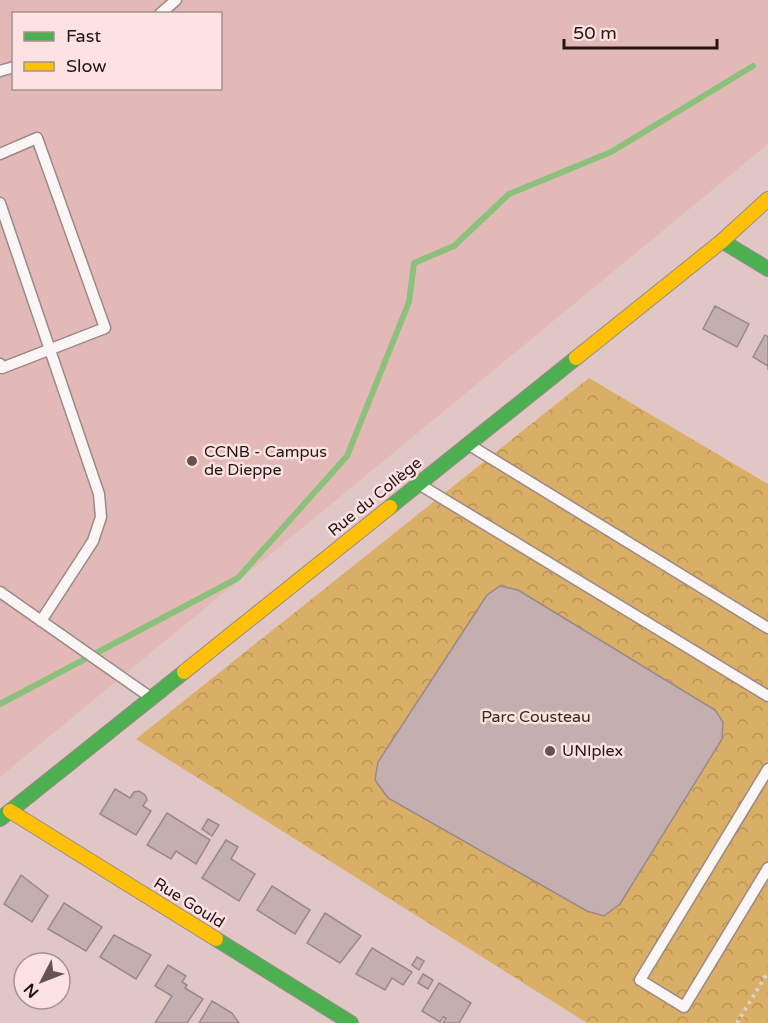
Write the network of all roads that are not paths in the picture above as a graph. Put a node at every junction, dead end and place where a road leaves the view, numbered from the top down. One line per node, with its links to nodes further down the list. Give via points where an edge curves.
1 (176, 0): 2 (lane)
2 (162, 12)
3 (0, 154): 8 (lane, via 37,138 105,328)
4 (768, 199): 6 (street, Rue du Collège)
5 (0, 203): 8 (lane)
6 (722, 241): 7 (street); 10 (street, Rue du Collège)
7 (768, 269)
8 (50, 350): 9 (lane, via 2,368); 13 (lane, via 99,494 101,517 93,541)
9 (0, 364)
10 (468, 444): 11 (street, Rue du Collège); 14 (lane)
11 (419, 484): 15 (lane); 16 (street, Rue du Collège)
12 (0, 592): 13 (lane)
13 (41, 621): 16 (lane)
14 (768, 628)
15 (768, 696)
16 (151, 698): 18 (street, Rue du Collège)
17 (768, 769): 19 (lane, via 640,980 684,1007)
18 (5, 815): 20 (street, Rue Gould)
19 (768, 868)
20 (351, 1023)

